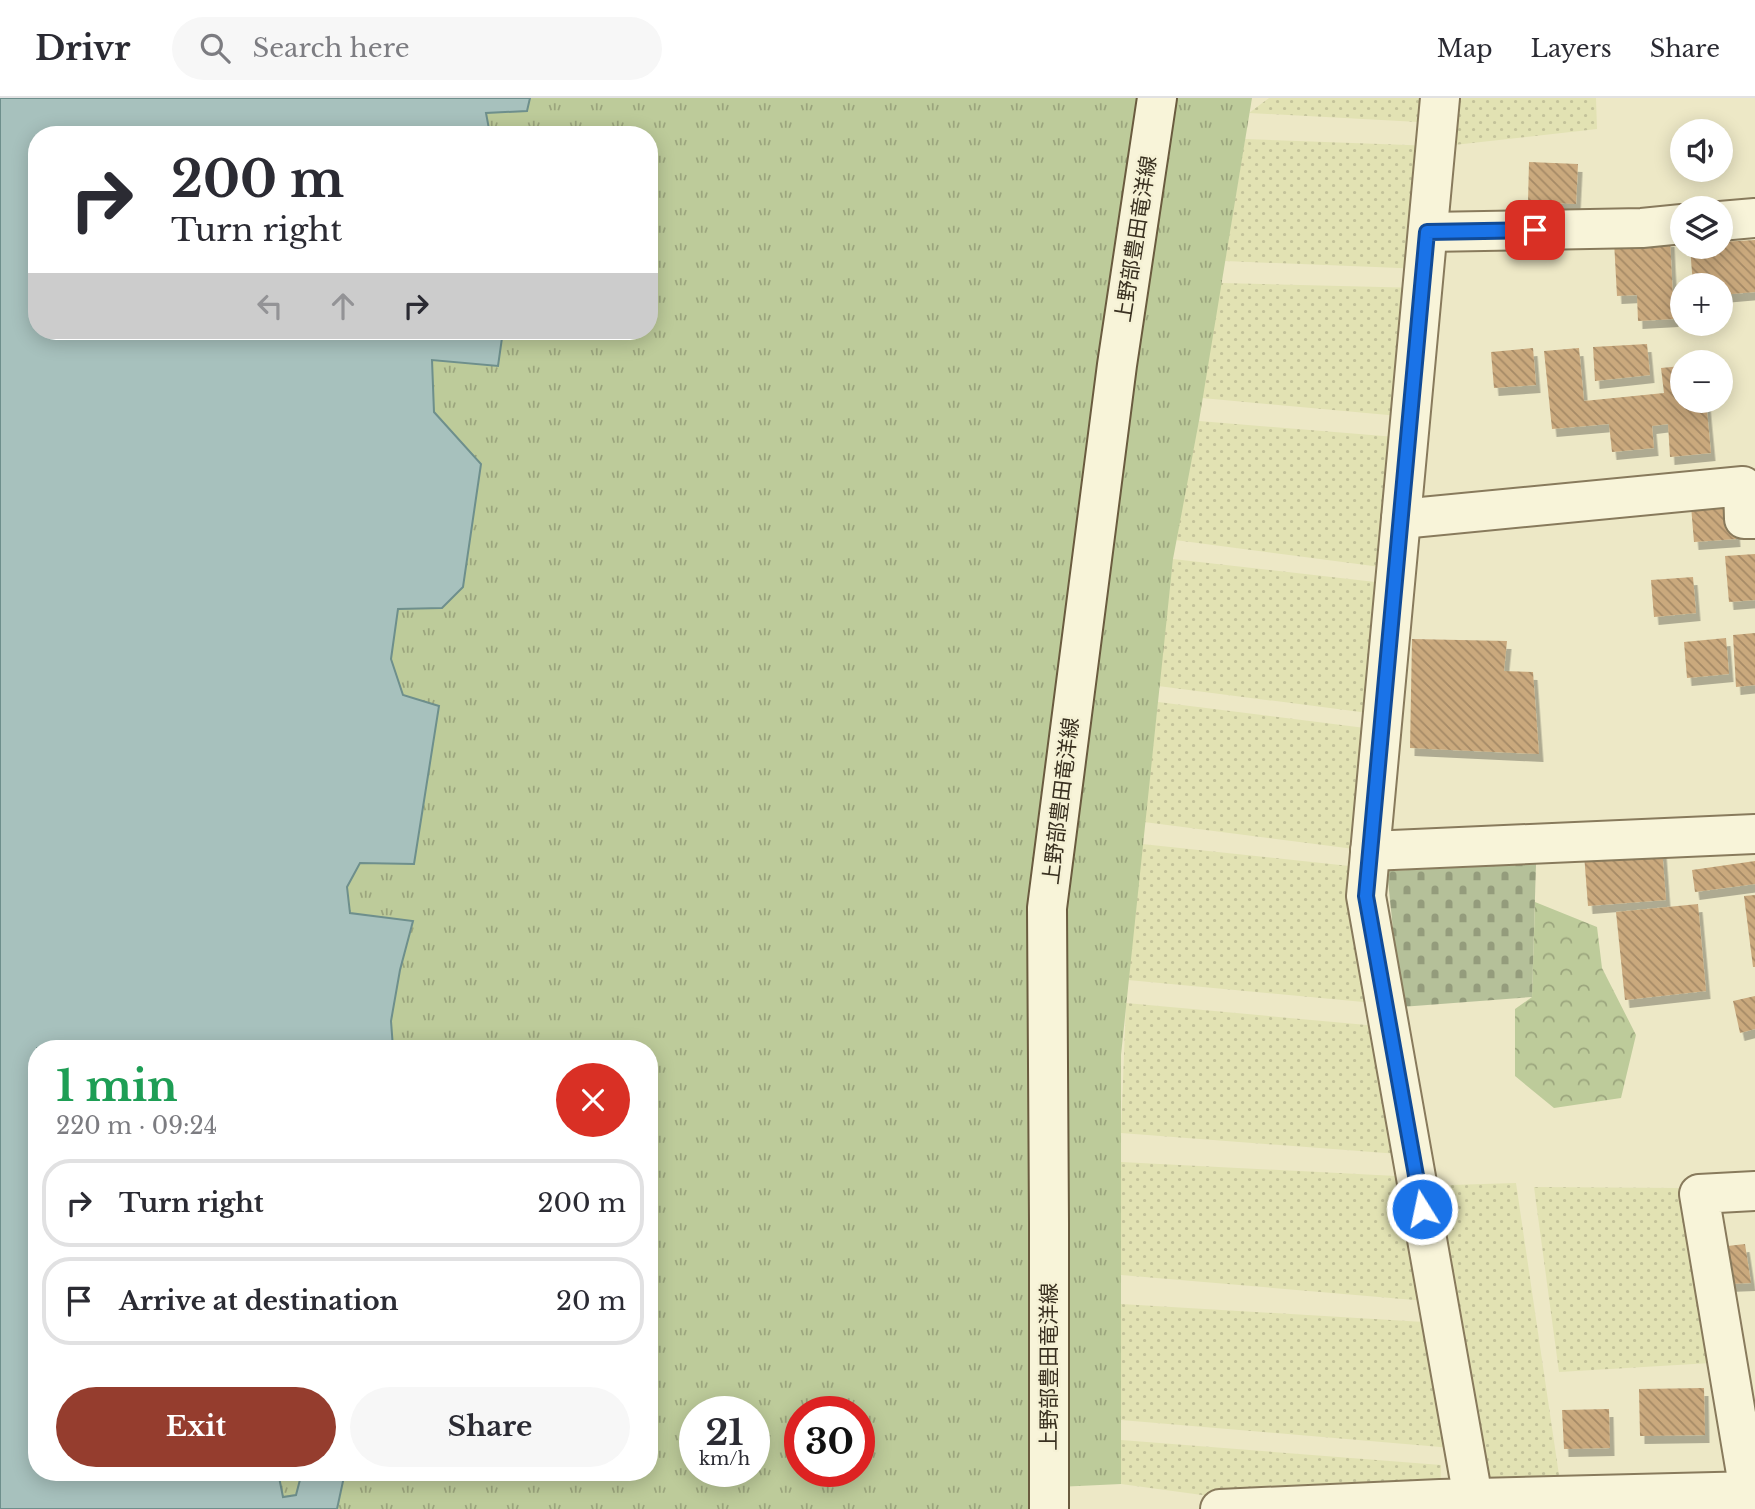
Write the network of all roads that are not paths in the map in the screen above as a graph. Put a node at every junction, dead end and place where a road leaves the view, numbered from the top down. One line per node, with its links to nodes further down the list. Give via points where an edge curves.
1 (1157, 98): 14 (street, 上野部豊田竜洋線, via 1117,365 1047,908)
2 (1440, 98): 6 (street)
3 (1755, 218): 4 (street)
4 (1733, 220)
5 (1670, 226): 6 (street)
6 (1427, 232): 7 (street)
7 (1401, 519): 8 (street, via 1743,486 1744,519); 10 (street)
8 (1755, 519)
9 (1755, 834): 10 (street)
10 (1370, 851): 13 (street, via 1366,896)
11 (1755, 1191): 12 (street, via 1699,1194)
12 (1752, 1491): 13 (street)
13 (1451, 1502): 15 (street)
14 (1049, 1509)
15 (1220, 1509)

